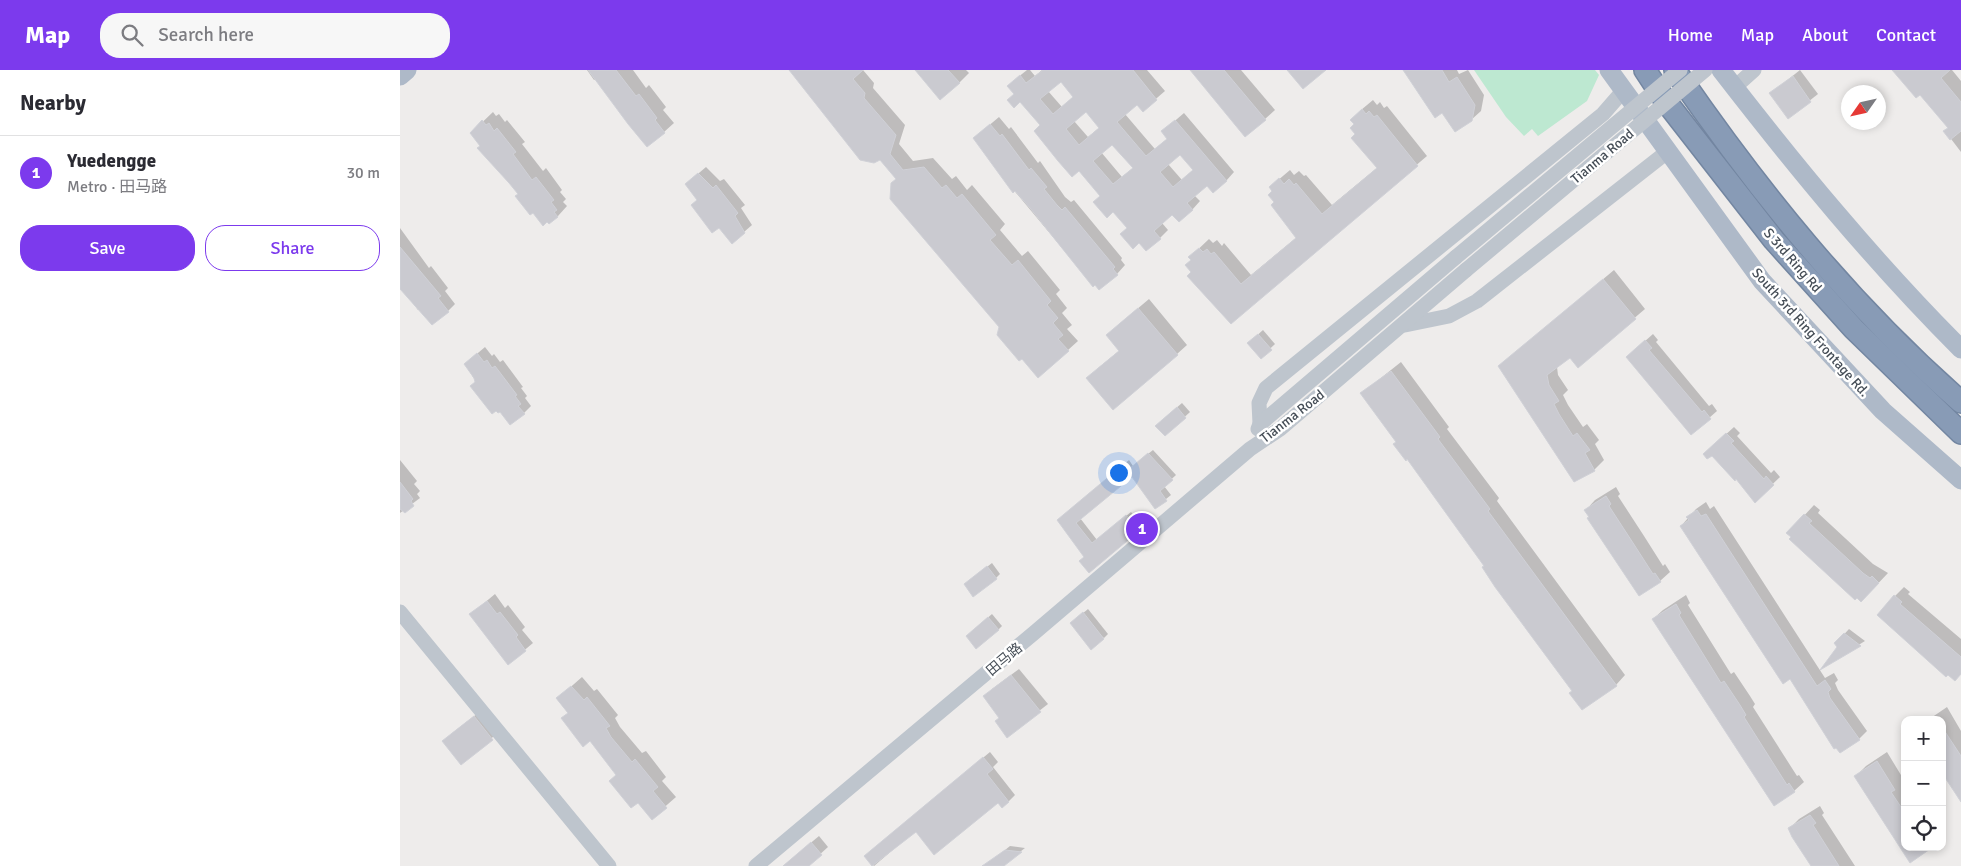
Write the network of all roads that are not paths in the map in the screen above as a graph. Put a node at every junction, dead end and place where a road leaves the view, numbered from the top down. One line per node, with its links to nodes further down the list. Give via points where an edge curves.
1 (407, 70): 9 (main road)
2 (1608, 70): 11 (main road, South 3rd Ring Frontage Rd.)
3 (1644, 70): 17 (highway, S 3rd Ring Rd, via 1774,240 1854,329)
4 (1675, 70): 15 (highway, S 3rd Ring Rd, via 1808,248 1872,317)
5 (1680, 70): 16 (street, Tianma Road, bridge)
6 (1705, 70): 13 (street, Tianma Road, bridge)
7 (1721, 70): 10 (main road)
8 (1754, 70): 10 (street)
9 (400, 76)
10 (1735, 87): 14 (main road, via 1824,198 1912,300)
11 (1623, 91): 12 (main road, South 3rd Ring Frontage Rd.); 16 (street, via 1603,114 1266,388 1259,403)
12 (1667, 152): 13 (street, via 1477,302 1449,316); 19 (main road, South 3rd Ring Frontage Rd., via 1762,281 1883,411)
13 (1403, 326): 18 (street, Tianma Road, via 1280,429)
14 (1961, 349)
15 (1956, 397)
16 (1260, 424): 18 (street, Tianma Road)
17 (1961, 433)
18 (1250, 449): 22 (street, 田马路)
19 (1961, 480)
20 (400, 612): 21 (street)
21 (609, 866)
22 (756, 866)

